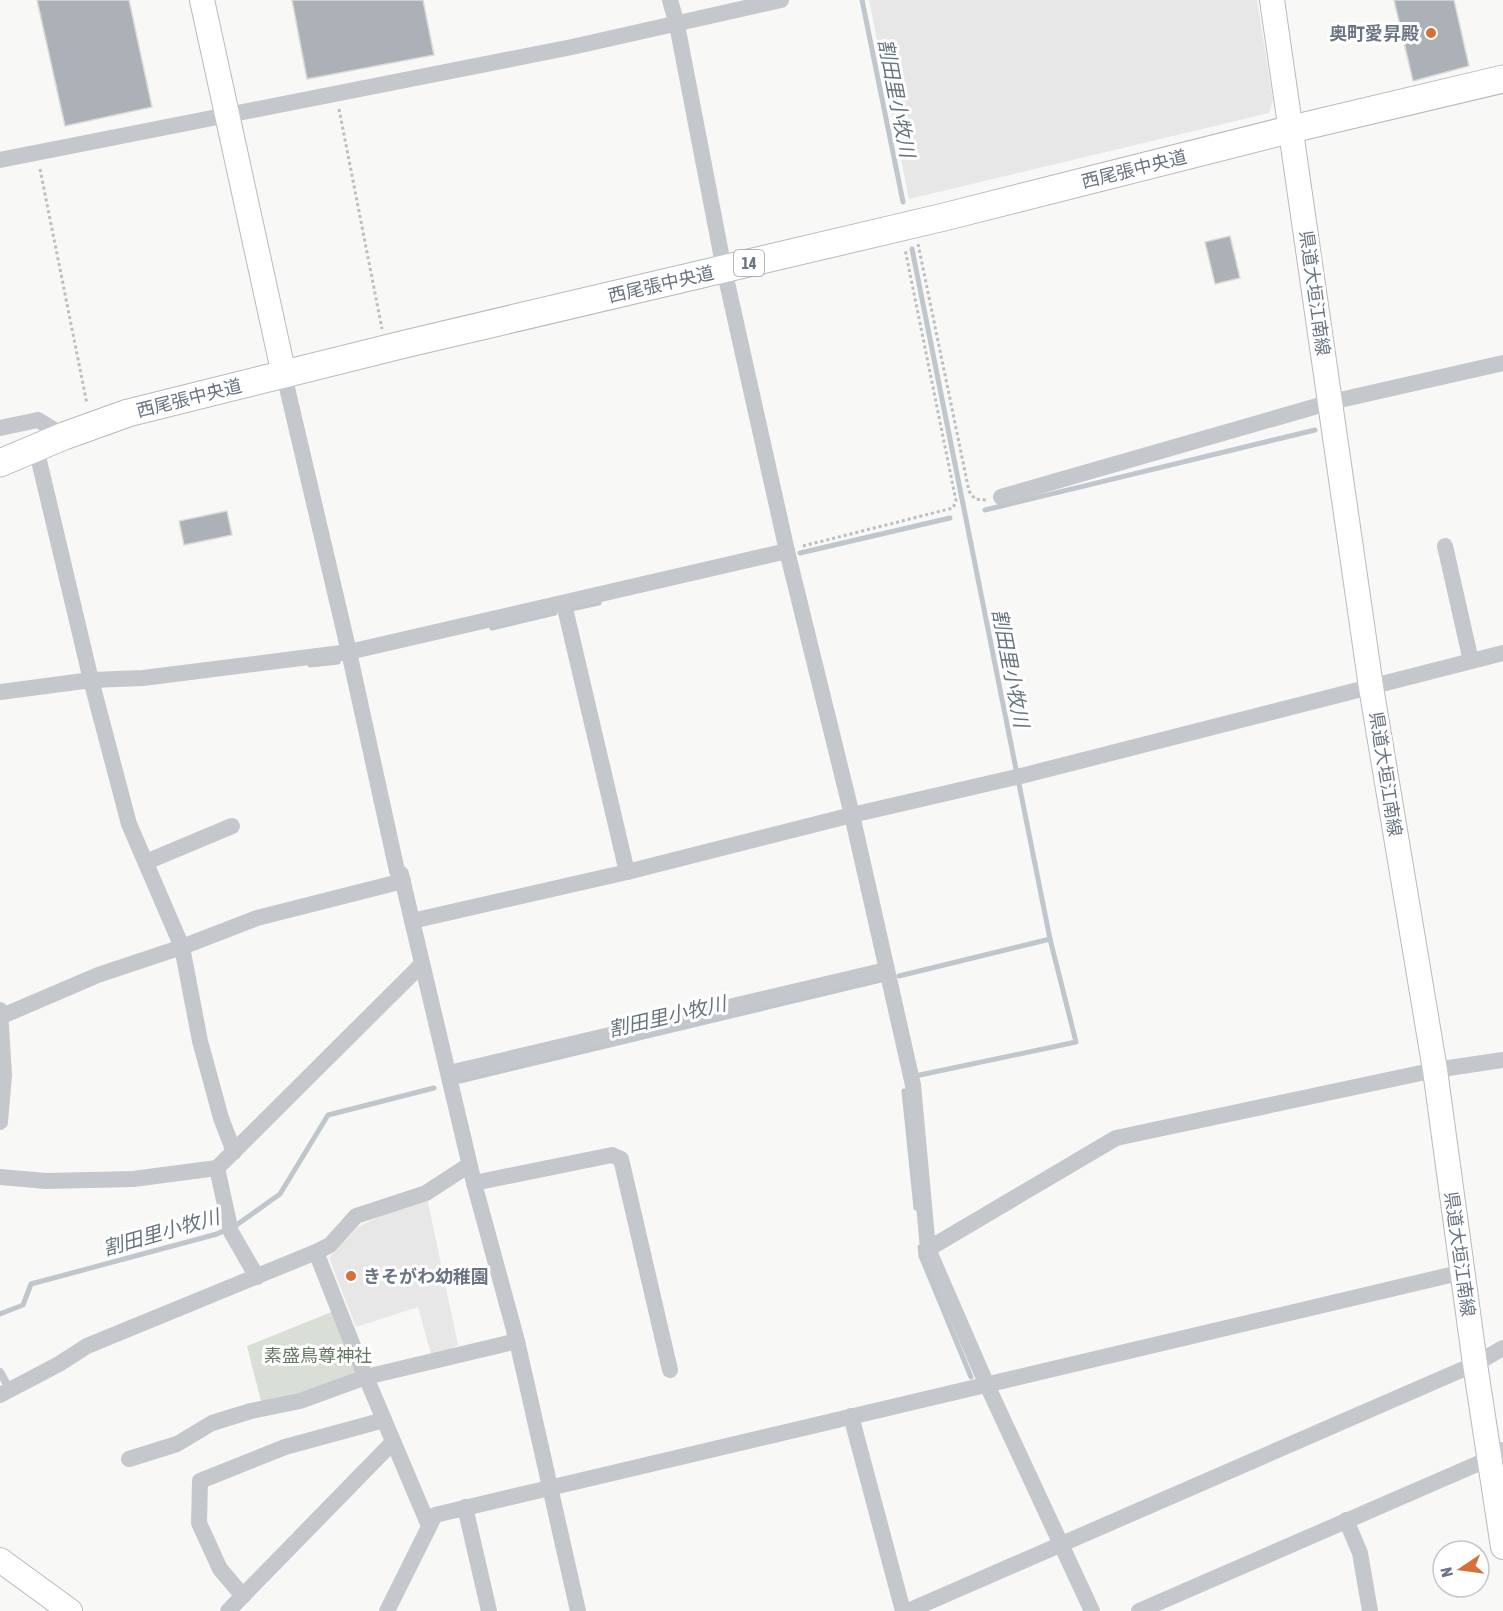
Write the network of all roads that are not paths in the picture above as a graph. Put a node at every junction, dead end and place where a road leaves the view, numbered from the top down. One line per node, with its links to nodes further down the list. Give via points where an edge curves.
1 (202, 0): 7 (main road)
2 (670, 0): 5 (street)
3 (781, 0): 5 (street)
4 (1272, 0): 8 (main road, 県道大垣江南線)
5 (677, 25): 7 (street); 10 (street)
6 (1503, 79): 8 (main road, 西尾張中央道 / 14)
7 (228, 114): 9 (street); 12 (main road)
8 (1292, 129): 10 (main road, 西尾張中央道 / 14); 13 (main road, 県道大垣江南線)
9 (0, 160)
10 (724, 269): 12 (main road, 西尾張中央道 / 14); 20 (street)
11 (1503, 363): 13 (street)
12 (284, 375): 15 (main road, 西尾張中央道 / 14, via 128,413); 22 (street)
13 (1331, 402): 18 (street); 26 (main road, 県道大垣江南線)
14 (0, 428): 15 (street, via 38,420)
15 (64, 436): 16 (main road, 西尾張中央道 / 14)
16 (36, 448): 17 (main road, 西尾張中央道 / 14); 25 (street)
17 (0, 463)
18 (1001, 497)
19 (1445, 546): 24 (street)
20 (787, 550): 21 (street); 28 (street)
21 (564, 604): 22 (street); 31 (street)
22 (349, 652): 25 (street, via 143,678); 32 (street, via 397,871)
23 (1503, 653): 24 (street)
24 (1470, 662): 26 (street)
25 (92, 680): 27 (street); 30 (street, via 129,824)
26 (1371, 687): 28 (street, via 1019,777); 39 (main road, 県道大垣江南線)
27 (0, 692)
28 (852, 815): 31 (street); 36 (street)
29 (232, 826): 30 (street)
30 (146, 862): 34 (street)
31 (627, 872): 33 (street)
32 (403, 881): 33 (street); 34 (street, via 257,918)
33 (412, 921): 35 (street)
34 (182, 947): 37 (street); 42 (street, via 200,1041)
35 (422, 964): 40 (street); 42 (street)
36 (886, 970): 40 (street); 47 (street, via 913,1085)
37 (1, 1014): 41 (street, via 4,1076)
38 (1503, 1060): 39 (street)
39 (1435, 1070): 47 (street, via 1116,1138); 49 (main road, 県道大垣江南線)
40 (448, 1073): 43 (street)
41 (0, 1122)
42 (234, 1152): 44 (street)
43 (469, 1165): 46 (street); 48 (street, via 426,1193 356,1216 330,1245)
44 (217, 1168): 45 (street, via 133,1179 46,1181); 50 (street, via 229,1228)
45 (0, 1177)
46 (474, 1183): 51 (street); 54 (street, via 612,1155 621,1159)
47 (928, 1249): 57 (street)
48 (316, 1252): 50 (street); 56 (street)
49 (1463, 1272): 53 (main road, 県道大垣江南線); 57 (street)
50 (257, 1277): 58 (street, via 87,1346)
51 (516, 1341): 56 (street); 64 (street)
52 (1503, 1348): 53 (street)
53 (1475, 1364): 62 (main road, 県道大垣江南線); 68 (street)
54 (670, 1370)
55 (0, 1372): 58 (lane)
56 (366, 1377): 60 (street); 63 (street, via 300,1401 212,1423 177,1444)
57 (987, 1385): 59 (street); 68 (street)
58 (5, 1392)
59 (851, 1416): 64 (street); 78 (street)
60 (384, 1420): 61 (street); 71 (street, via 285,1448 200,1481 200,1523 220,1569)
61 (393, 1442): 67 (street); 71 (street)
62 (1497, 1454): 66 (street); 69 (main road, 県道大垣江南線)
63 (129, 1459)
64 (550, 1486): 65 (street); 77 (street)
65 (465, 1507): 67 (street, via 435,1515); 76 (street)
66 (1346, 1520): 72 (street); 81 (street, via 1360,1553)
67 (429, 1526): 75 (street)
68 (1062, 1544): 78 (street); 79 (street)
69 (1503, 1547)
70 (0, 1560): 73 (main road)
71 (243, 1596): 74 (street)
72 (1181, 1604): 80 (street)
73 (70, 1611)
74 (228, 1611)
75 (387, 1611)
76 (489, 1611)
77 (578, 1611)
78 (906, 1611)
79 (1092, 1611)
80 (1139, 1611)
81 (1370, 1611)

